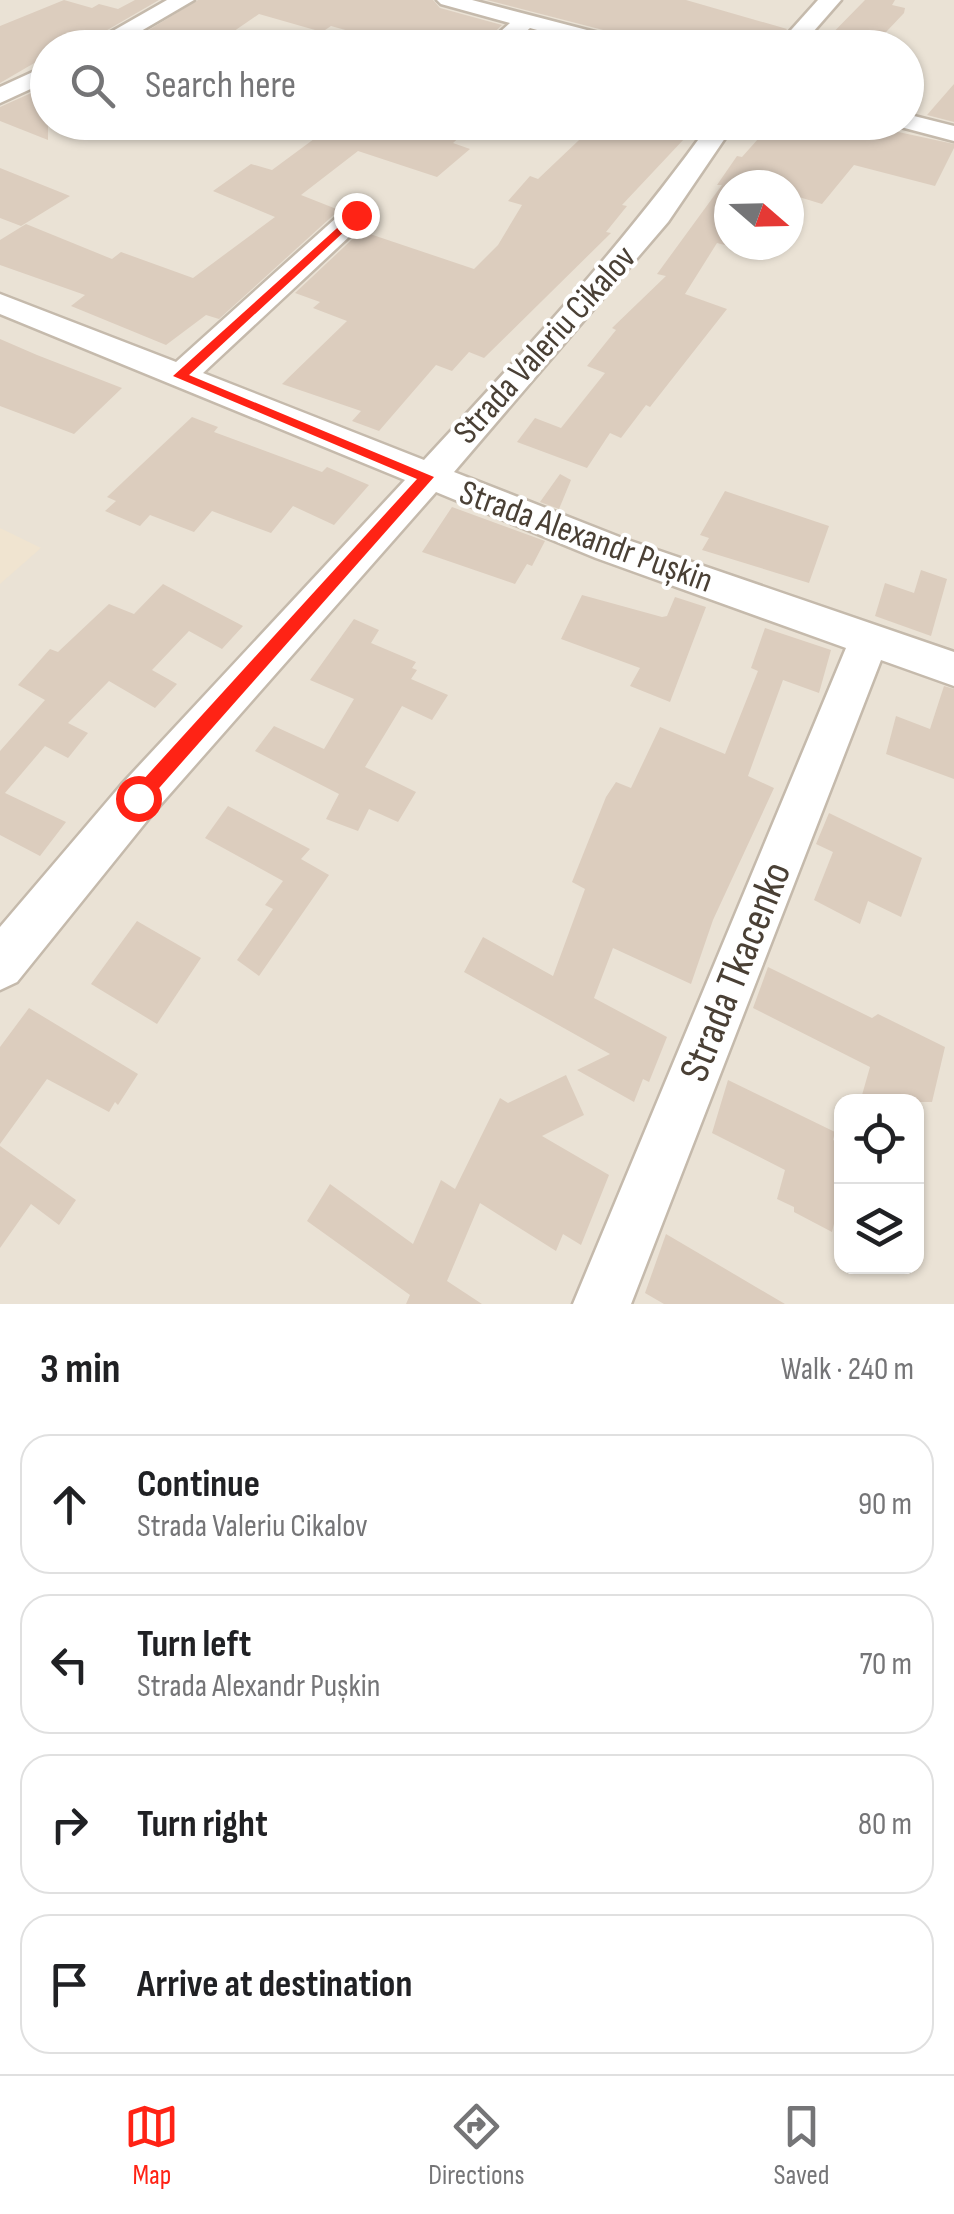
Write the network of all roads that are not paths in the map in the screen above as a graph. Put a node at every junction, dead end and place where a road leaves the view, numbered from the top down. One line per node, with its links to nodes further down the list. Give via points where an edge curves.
1 (184, 0): 5 (street)
2 (448, 0): 4 (street)
3 (830, 0): 8 (street)
4 (526, 21): 6 (street); 7 (street)
5 (128, 30)
6 (515, 30)
7 (560, 30)
8 (802, 30)
9 (30, 81): 10 (street)
10 (0, 96)
11 (924, 126): 12 (street)
12 (954, 134)
13 (711, 140): 17 (street, Strada Valeriu Cikalov, via 567,324)
14 (356, 215): 16 (street)
15 (0, 303): 16 (street, Strada Alexandr Pușkin)
16 (180, 376): 17 (street, Strada Alexandr Pușkin)
17 (427, 477): 18 (street, Strada Alexandr Pușkin); 20 (street, Strada Valeriu Cikalov, via 138,798)
18 (869, 640): 19 (street, Strada Alexandr Pușkin); 21 (street, Strada Tkacenko)
19 (954, 669)
20 (0, 965)
21 (602, 1304)

